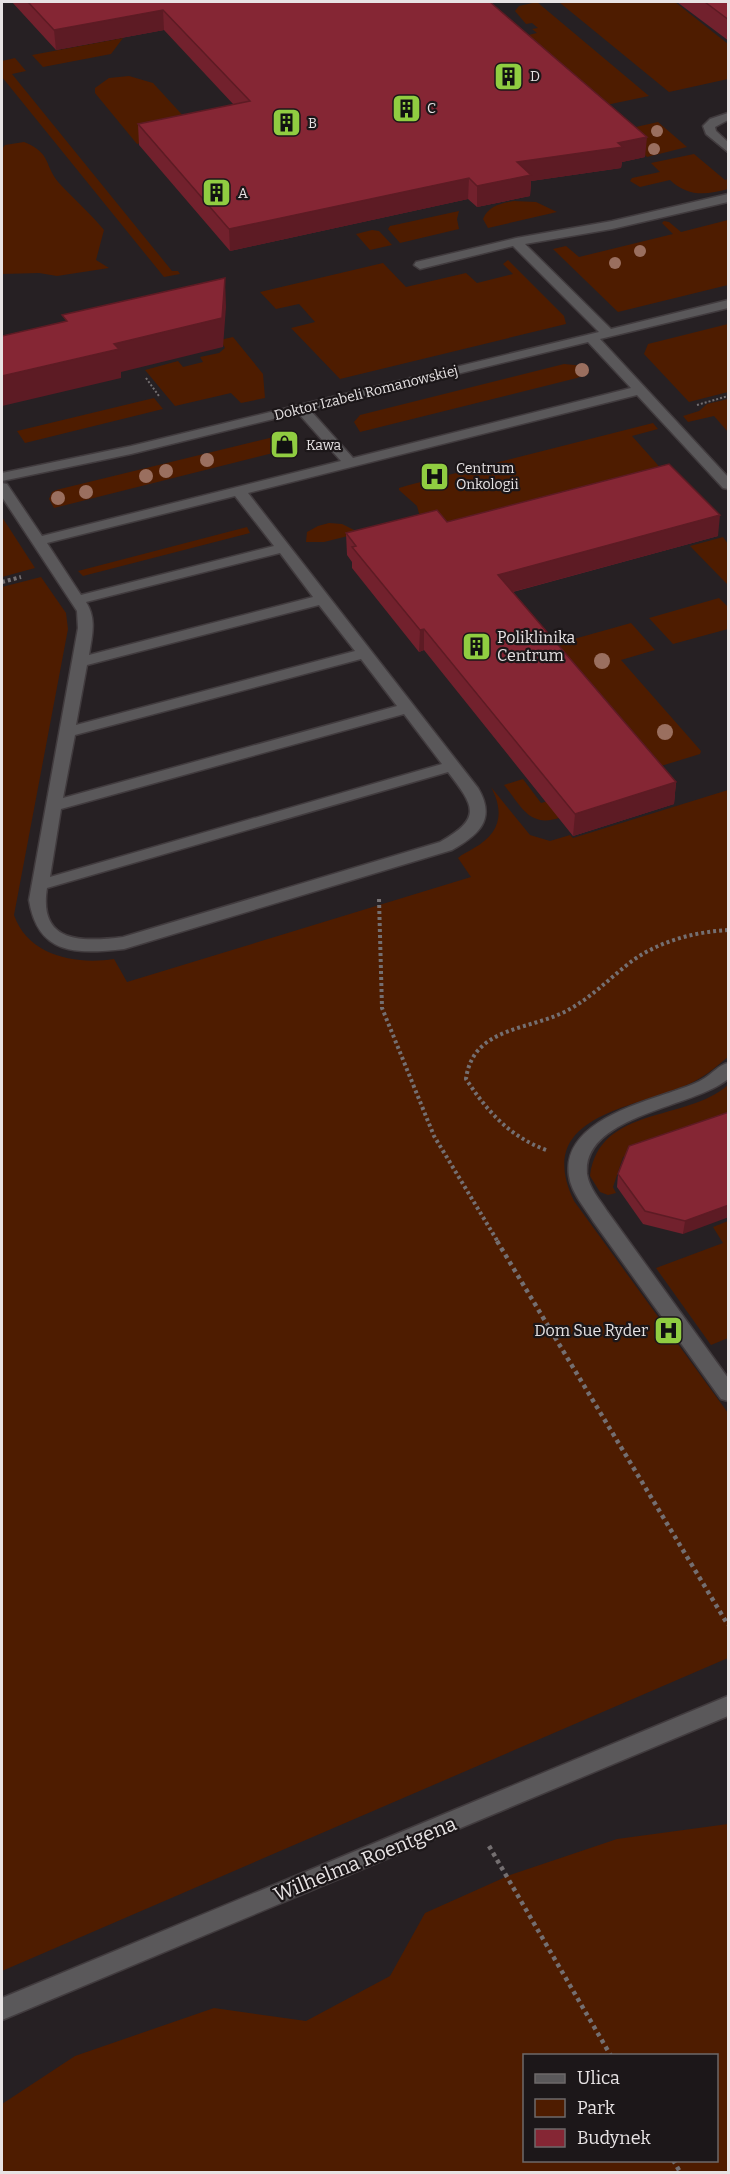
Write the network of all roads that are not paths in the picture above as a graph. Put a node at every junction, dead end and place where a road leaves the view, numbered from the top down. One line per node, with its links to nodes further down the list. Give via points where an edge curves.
1 (729, 116): 2 (street, via 710,126 710,132)
2 (729, 147)
3 (729, 198): 4 (street)
4 (516, 242): 5 (street); 7 (street)
5 (420, 265)
6 (729, 304): 7 (street, Doktor Izabeli Romanowskiej)
7 (609, 334): 8 (street, Doktor Izabeli Romanowskiej)
8 (591, 338): 9 (street); 10 (street, Doktor Izabeli Romanowskiej)
9 (640, 390): 11 (street); 13 (street)
10 (302, 409): 11 (street); 12 (street, Doktor Izabeli Romanowskiej)
11 (350, 463): 15 (street)
12 (2, 477)
13 (729, 485)
14 (2, 487): 16 (street)
15 (238, 491): 16 (street); 17 (street)
16 (38, 541): 19 (street)
17 (284, 548): 18 (street); 19 (street)
18 (323, 599): 20 (street); 21 (street)
19 (77, 600): 21 (street, via 84,611 86,628)
20 (364, 652): 22 (street); 23 (street)
21 (81, 662): 23 (street)
22 (408, 708): 24 (street); 25 (street)
23 (68, 732): 25 (street)
24 (453, 766): 26 (street); 26 (street, via 480,806 467,834 446,846 124,943 92,947 68,944 48,933 38,918)
25 (54, 806): 26 (street)
26 (40, 885)
27 (729, 1069): 28 (street, via 705,1087 603,1126 578,1157 584,1191)
28 (729, 1393)
29 (729, 1706): 30 (street, Wilhelma Roentgena)
30 (2, 2010)

